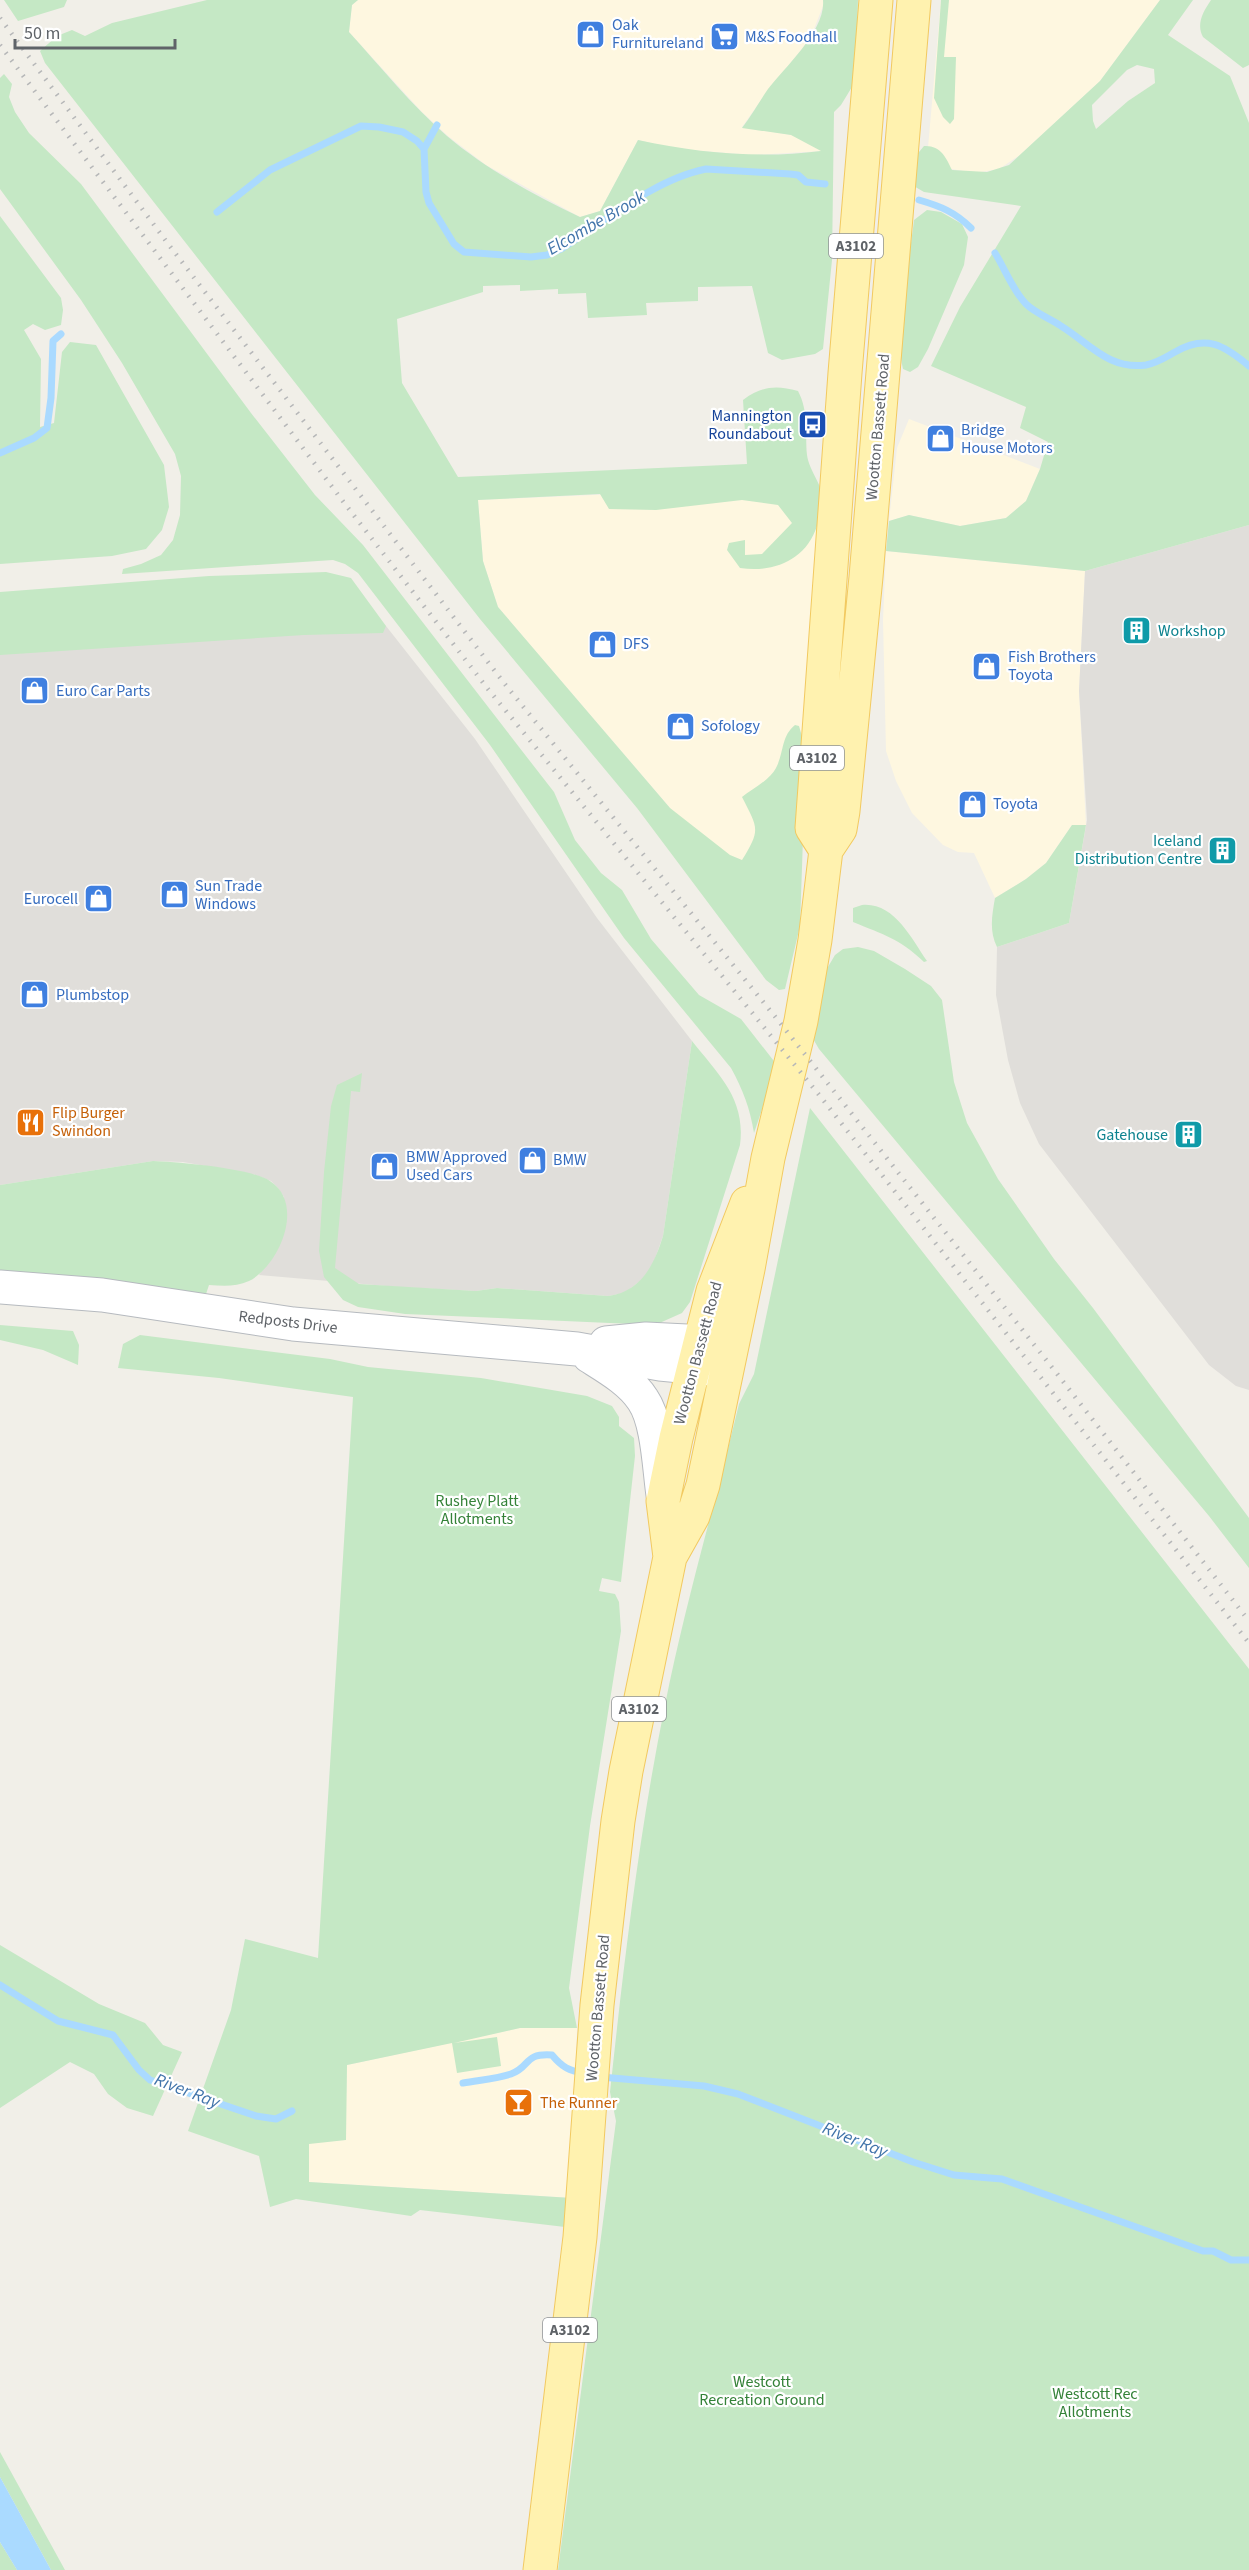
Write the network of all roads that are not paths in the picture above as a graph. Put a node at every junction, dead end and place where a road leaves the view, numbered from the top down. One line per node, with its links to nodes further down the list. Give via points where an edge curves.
1 (876, 0): 3 (main road, A3102, via 812,828)
2 (914, 0): 3 (main road, Wootton Bassett Road / A3102, via 854,706 840,829)
3 (826, 850): 4 (main road, Wootton Bassett Road / A3102, via 801,1021)
4 (768, 1158): 7 (main road, Wootton Bassett Road / A3102, via 733,1234); 8 (main road, Wootton Bassett Road / A3102)
5 (0, 1287): 6 (main road, Redposts Drive, via 102,1296 302,1324)
6 (578, 1349): 7 (main road, Redposts Drive, via 646,1339); 9 (main road, via 620,1377 644,1400 654,1431)
7 (696, 1355): 8 (main road, Redposts Drive); 9 (main road, Wootton Bassett Road / A3102)
8 (730, 1357): 10 (main road, Wootton Bassett Road / A3102, via 703,1485 693,1516)
9 (663, 1501): 10 (main road, Wootton Bassett Road / A3102)
10 (670, 1557): 11 (main road, Wootton Bassett Road / A3102, via 626,1771 610,1881 580,2237)
11 (540, 2570)

